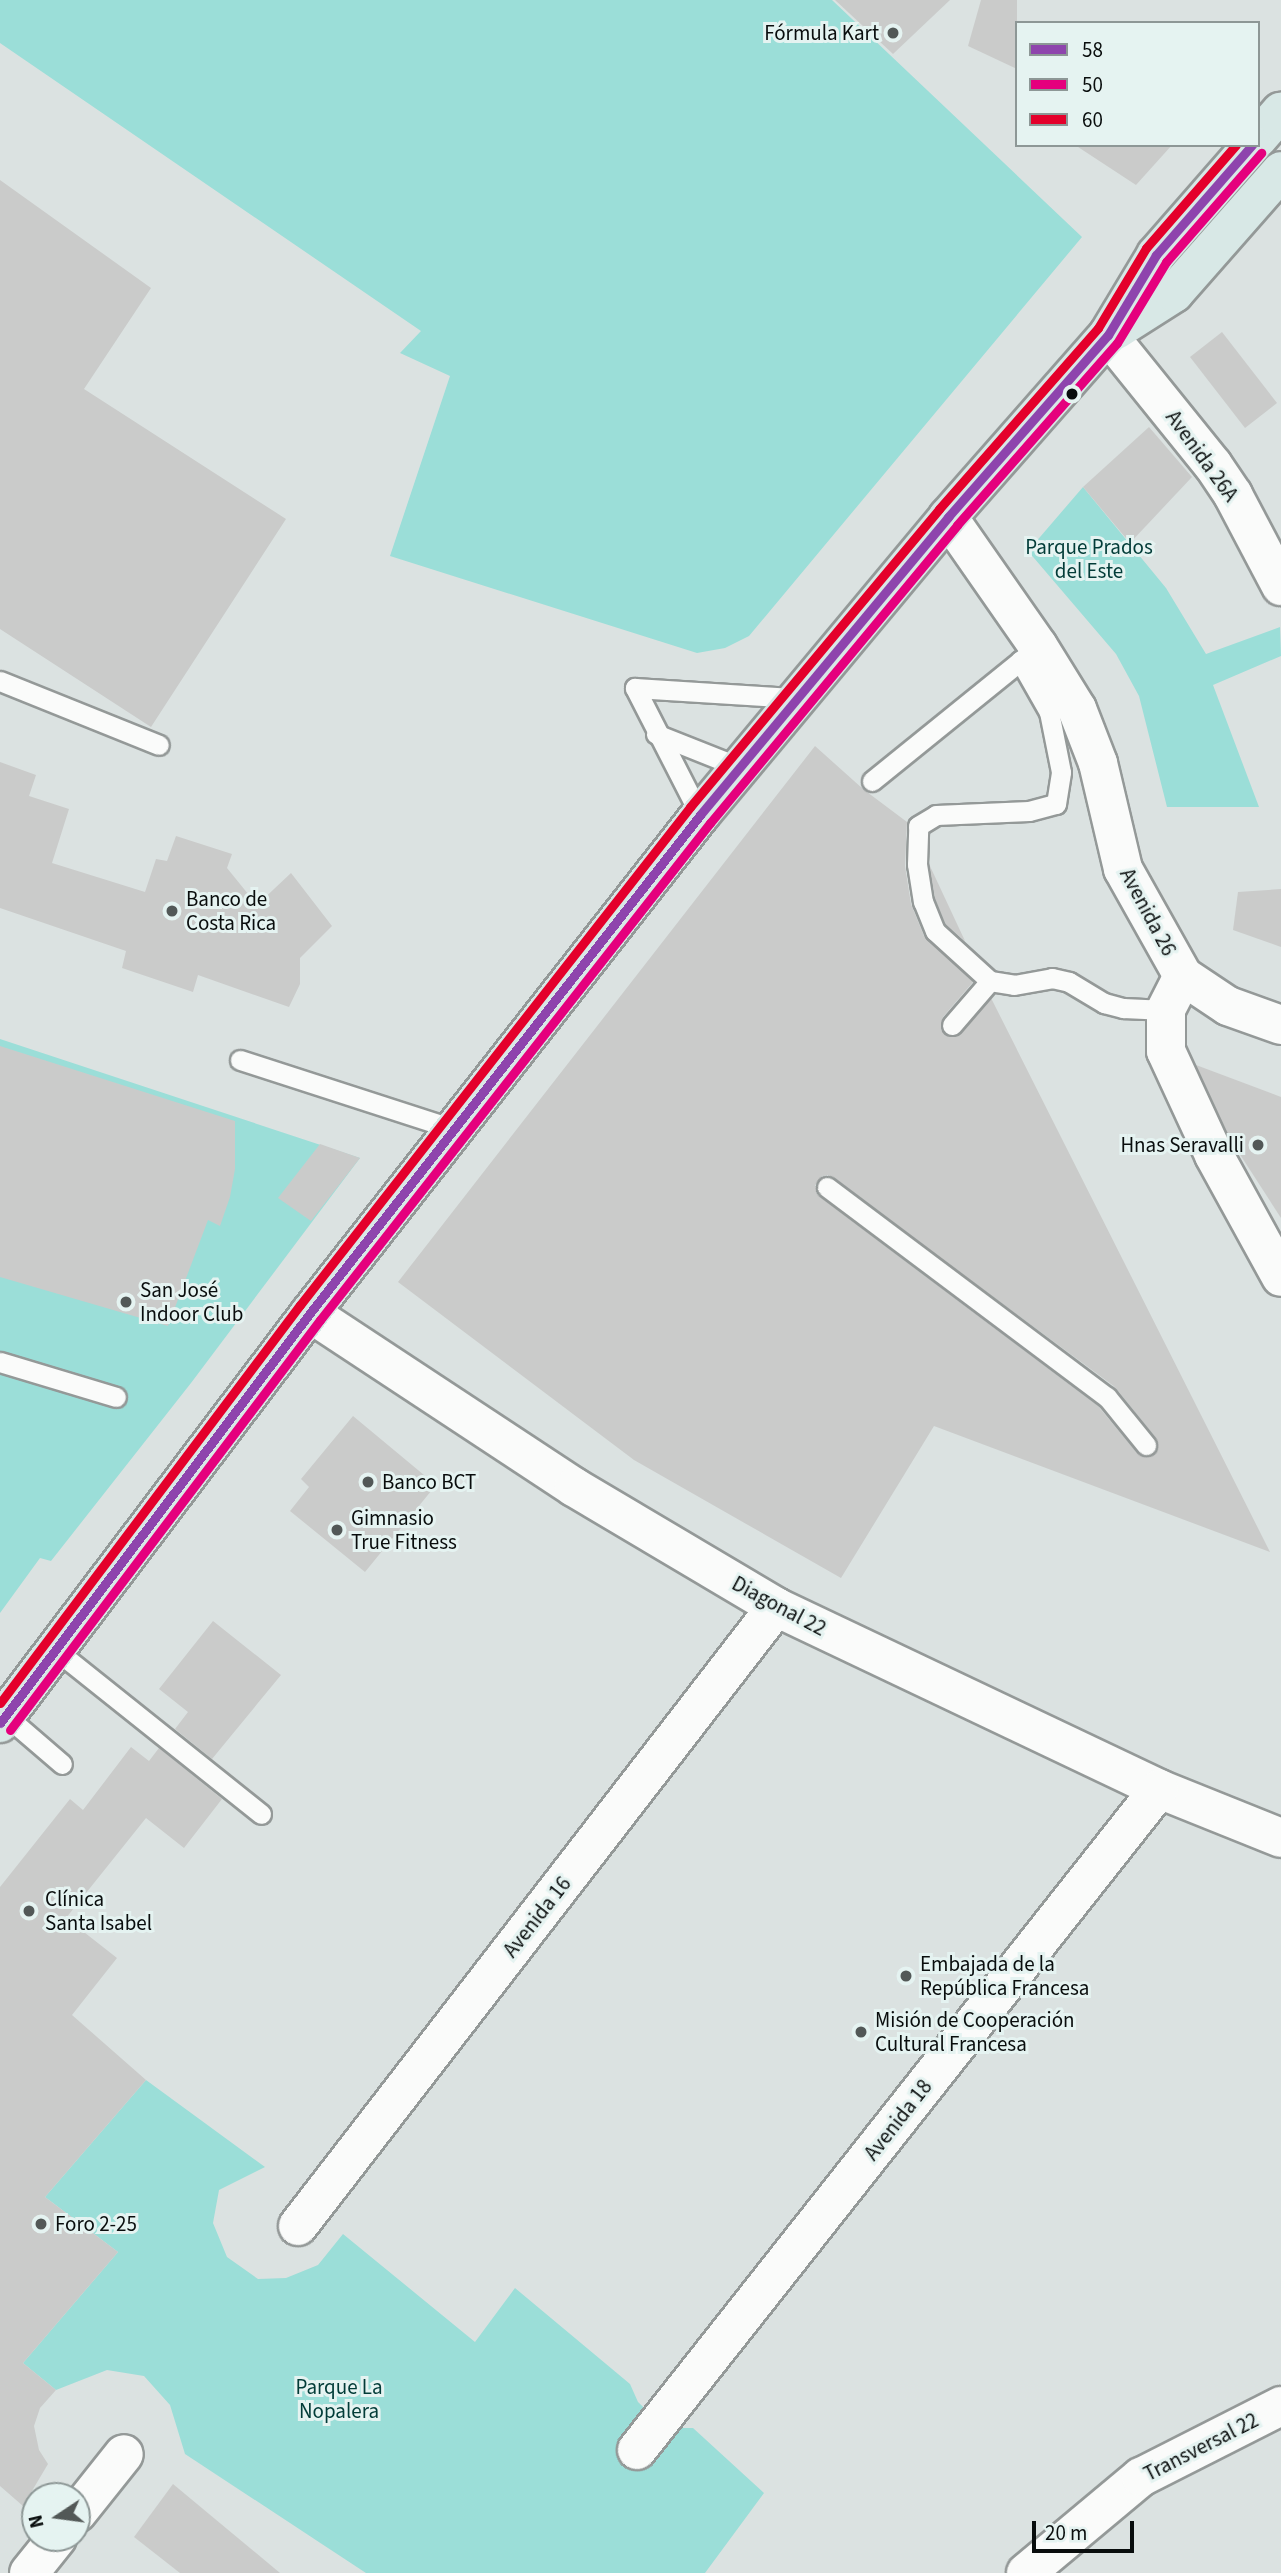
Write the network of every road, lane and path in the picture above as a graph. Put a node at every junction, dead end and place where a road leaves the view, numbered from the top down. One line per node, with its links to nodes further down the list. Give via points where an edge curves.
1 (1281, 112): 2 (highway)
2 (1260, 136)
3 (1250, 147): 5 (highway, via 1156,255)
4 (1278, 181): 5 (highway, via 1174,293)
5 (1108, 335): 6 (highway); 7 (street, Avenida 26A, via 1213,465)
6 (948, 517): 8 (street, Avenida 26); 10 (highway)
7 (1281, 586)
8 (1029, 654): 14 (lane); 16 (street, Avenida 26, via 1076,709 1098,763 1123,869); 17 (lane, via 1049,712 1061,772 1056,804 1029,811 936,815 918,826 923,902 935,931)
9 (0, 681): 12 (lane)
10 (796, 698): 11 (lane, via 635,688); 13 (highway)
11 (656, 734): 13 (lane); 15 (lane)
12 (159, 745)
13 (739, 767): 15 (highway)
14 (872, 781)
15 (700, 815): 22 (highway)
16 (1183, 976): 18 (street, Avenida 26); 19 (street, via 1227,1006)
17 (990, 981): 18 (lane, via 1014,985 1052,978 1069,982 1104,1003); 20 (lane)
18 (1166, 1010): 24 (street, Avenida 26, via 1167,1051 1214,1155)
19 (1281, 1025)
20 (953, 1026)
21 (240, 1060): 22 (lane)
22 (453, 1129): 25 (highway)
23 (827, 1187): 28 (lane, via 1107,1397)
24 (1281, 1277)
25 (310, 1314): 29 (street, Diagonal 22, via 574,1487); 30 (highway)
26 (0, 1362): 27 (lane)
27 (116, 1397)
28 (1146, 1445)
29 (776, 1607): 33 (street, Diagonal 22); 36 (street, Avenida 16)
30 (57, 1651): 31 (highway); 34 (lane)
31 (2, 1717): 32 (lane)
32 (62, 1764)
33 (1159, 1789): 35 (street, Diagonal 22); 38 (street, Avenida 18)
34 (261, 1814)
35 (1281, 1838)
36 (298, 2226)
37 (1281, 2406): 43 (street, Transversal 22, via 1141,2477)
38 (637, 2451)
39 (124, 2454): 40 (street)
40 (91, 2495)
41 (46, 2552): 42 (street)
42 (29, 2573)
43 (1026, 2573)

